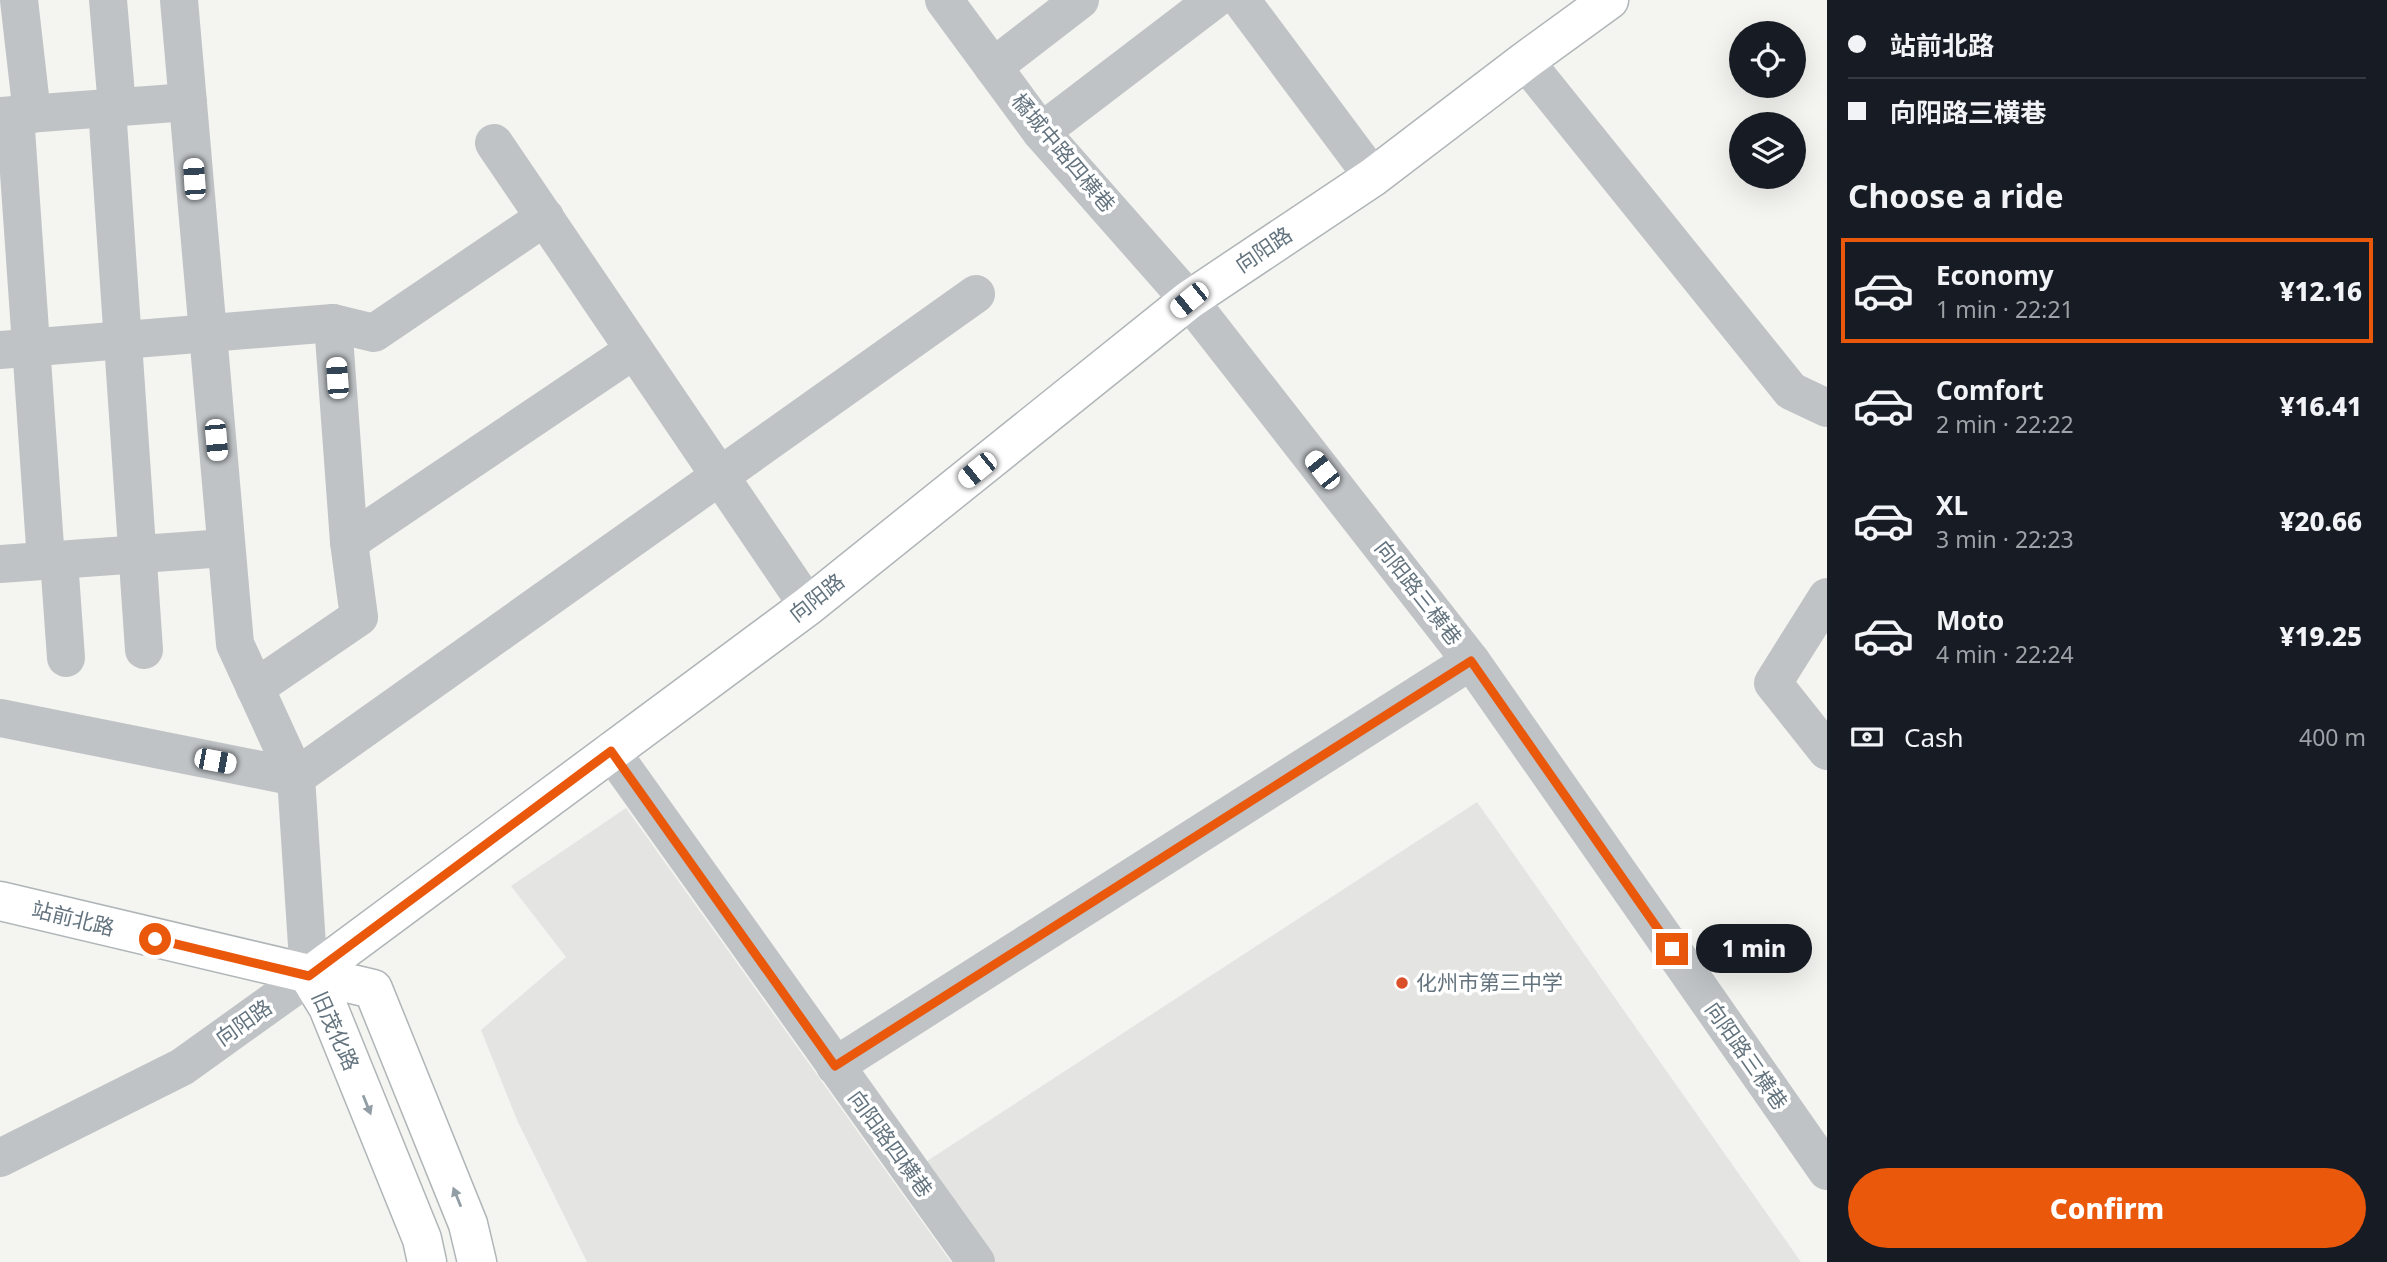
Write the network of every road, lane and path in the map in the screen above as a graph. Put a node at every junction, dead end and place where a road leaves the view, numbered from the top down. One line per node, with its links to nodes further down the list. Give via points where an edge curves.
1 (19, 0): 13 (street)
2 (108, 0): 12 (street)
3 (179, 0): 11 (street)
4 (945, 0): 10 (street, 橘城中路四横巷)
5 (1080, 0): 10 (street)
6 (1214, 0): 14 (street)
7 (1241, 0): 16 (street)
8 (1609, 0): 9 (main road, 向阳路)
9 (1525, 61): 16 (main road, 向阳路); 25 (street)
10 (993, 67): 14 (street, 橘城中路四横巷)
11 (188, 102): 12 (street); 21 (street)
12 (112, 107): 13 (street); 22 (street)
13 (16, 115): 23 (street)
14 (1041, 132): 19 (street, 橘城中路四横巷)
15 (494, 143): 17 (street)
16 (1373, 177): 19 (main road, 向阳路)
17 (545, 217): 20 (street, via 374,334); 24 (street)
18 (976, 294): 28 (street)
19 (1189, 300): 35 (main road, 向阳路); 38 (street, 向阳路三横巷)
20 (333, 323): 21 (street); 29 (street)
21 (207, 333): 22 (street); 30 (street)
22 (123, 340): 23 (street); 31 (street)
23 (16, 348): 32 (street)
24 (634, 349): 28 (street); 29 (street)
25 (1791, 391): 26 (street); 27 (street)
26 (1827, 408)
27 (1827, 429)
28 (720, 476): 35 (street); 43 (street)
29 (349, 542): 39 (street, via 359,617)
30 (225, 548): 31 (street); 39 (street, via 235,644)
31 (137, 554): 32 (street); 36 (street)
32 (53, 560): 33 (street); 37 (street)
33 (0, 564)
34 (1827, 597): 42 (street, via 1773,683)
35 (808, 606): 41 (main road, 向阳路)
36 (144, 650)
37 (66, 657)
38 (1471, 661): 46 (street); 48 (street, 向阳路三横巷)
39 (255, 688): 43 (street)
40 (0, 718): 43 (street)
41 (611, 751): 45 (main road, 向阳路); 46 (street, 向阳路四横巷)
42 (1827, 751)
43 (296, 777): 45 (street)
44 (0, 901): 45 (main road, 站前北路)
45 (309, 976): 47 (street, 向阳路, via 182,1067); 49 (main road, 旧茂化路, one-way to 49, via 328,1007 422,1239); 50 (main road, 旧茂化路, one-way to 45, via 468,1224 373,989)
46 (835, 1066): 51 (street, 向阳路四横巷)
47 (0, 1158)
48 (1827, 1171)
49 (427, 1262)
50 (477, 1262)
51 (976, 1262)

